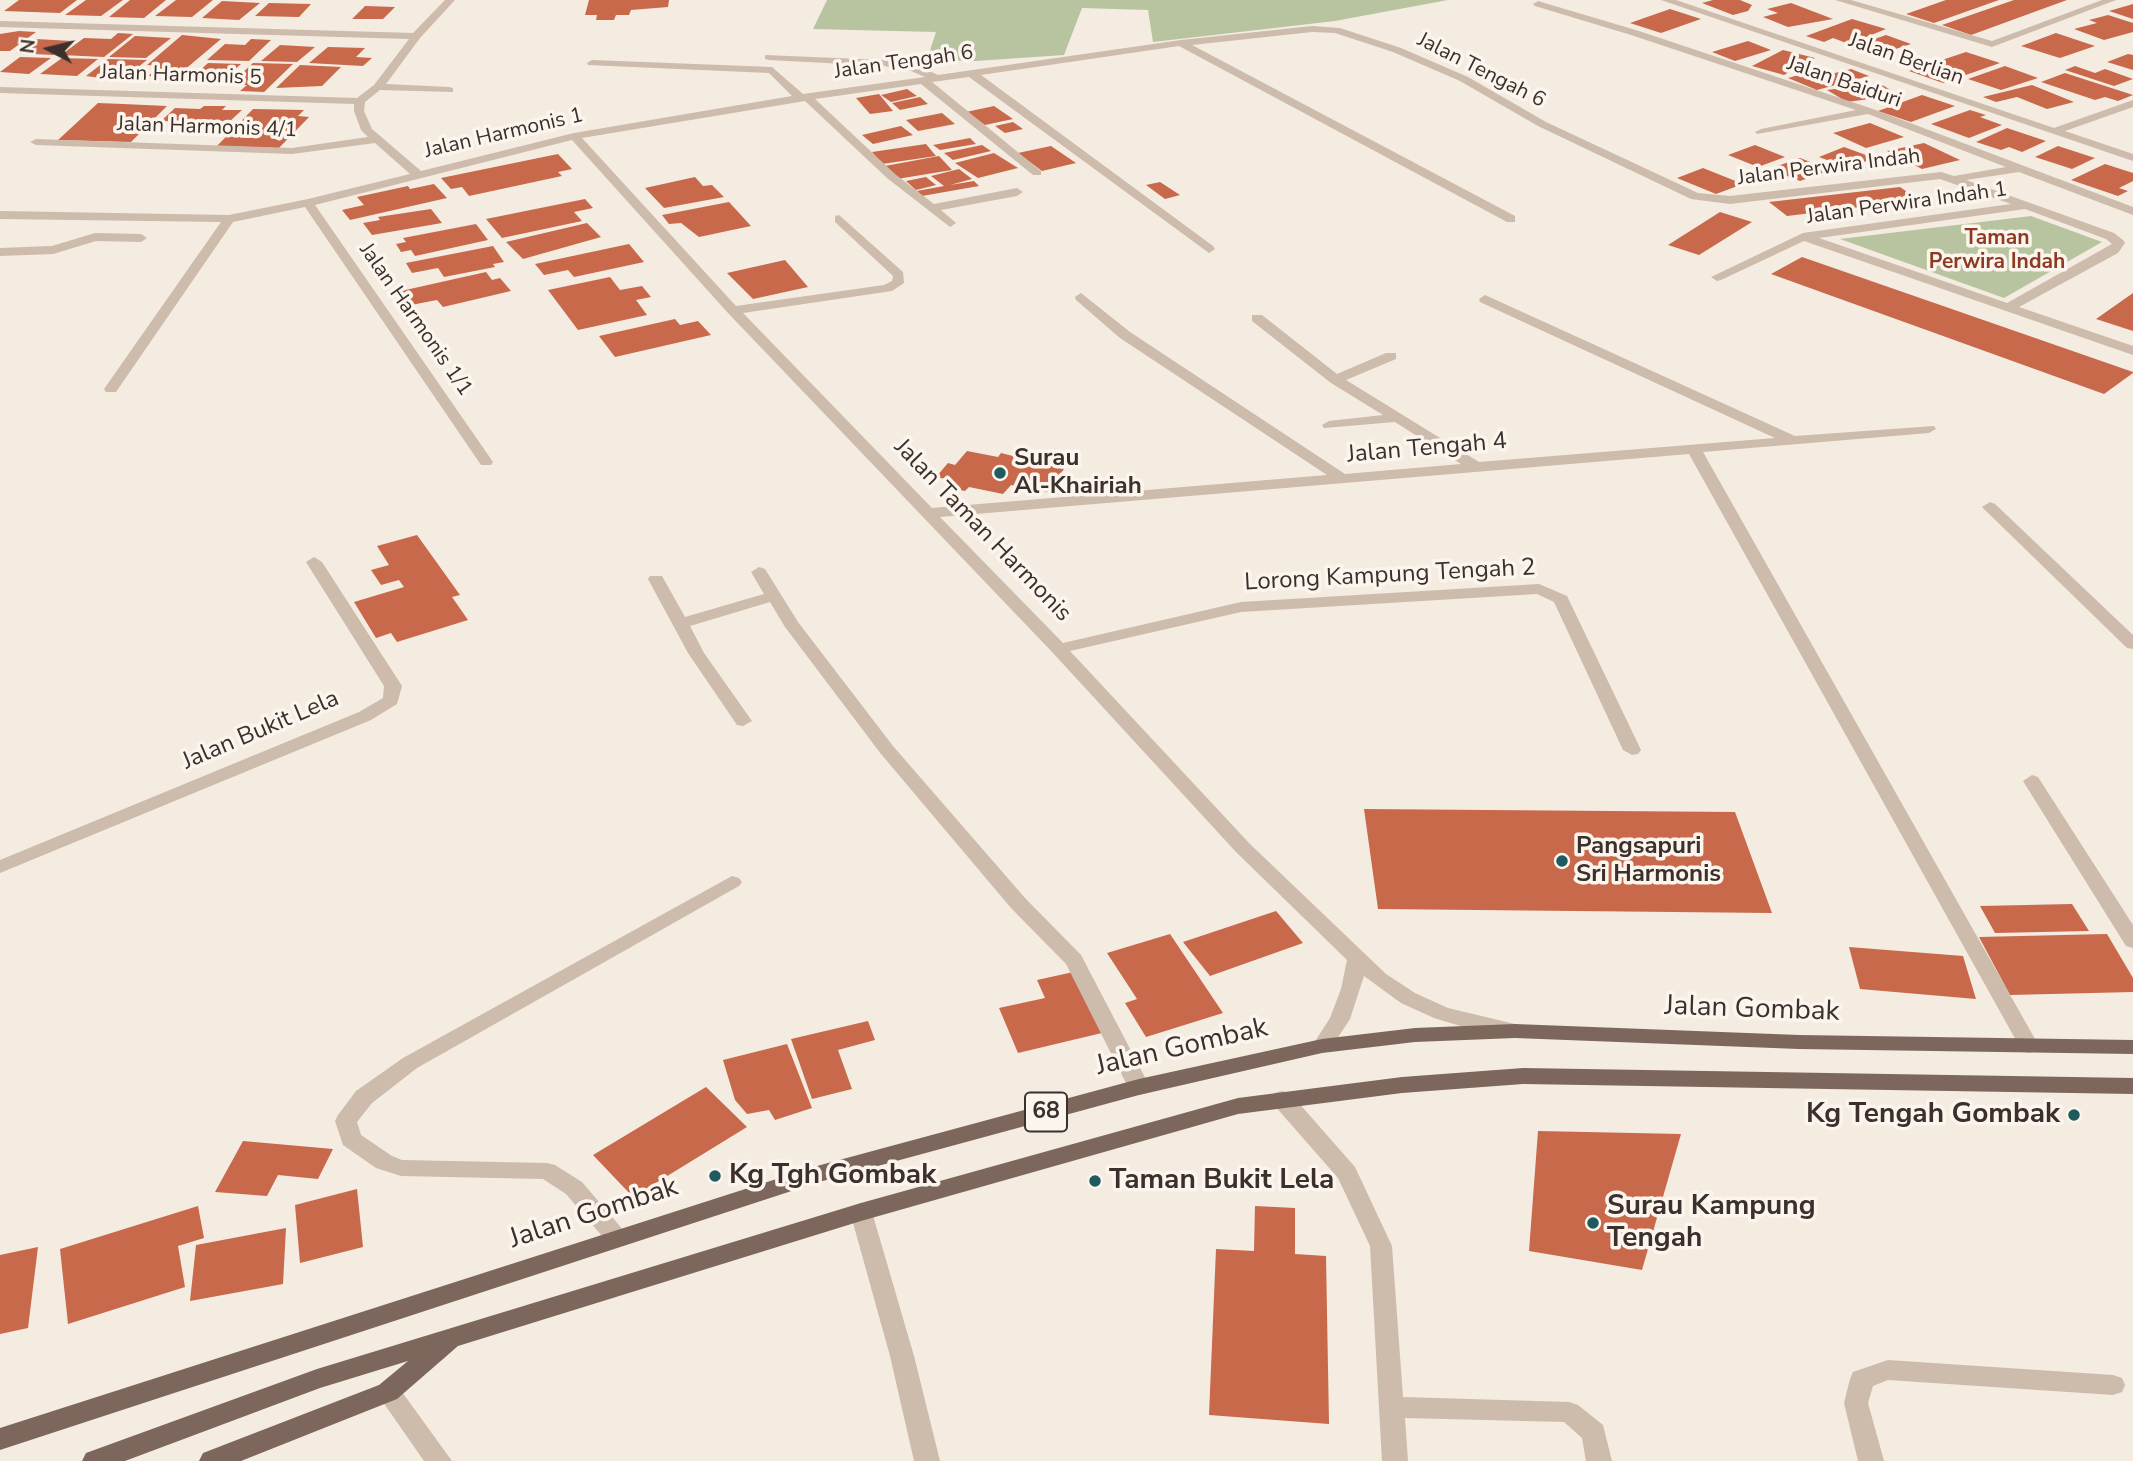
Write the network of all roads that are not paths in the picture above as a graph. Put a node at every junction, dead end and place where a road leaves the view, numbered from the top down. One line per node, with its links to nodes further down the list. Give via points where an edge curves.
1 (450, 0): 9 (street)
2 (1666, 0): 23 (street, Jalan Berlian)
3 (1840, 0): 7 (street)
4 (2111, 0): 7 (street, via 1992,44)
5 (1888, 3): 7 (street)
6 (1538, 4): 22 (street, Jalan Baiduri)
7 (1869, 9)
8 (0, 24): 9 (street)
9 (416, 36): 16 (street)
10 (1181, 43): 13 (street, Jalan Tengah 6); 34 (street, Jalan Tengah 6, via 1336,30 1464,79 1542,124); 43 (street)
11 (769, 57): 14 (street, via 884,63 914,68)
12 (592, 62): 19 (street, via 772,70)
13 (971, 73): 14 (street, Jalan Tengah 6); 48 (street)
14 (936, 78): 15 (street, Jalan Tengah 6)
15 (923, 80): 19 (street, Jalan Tengah 6); 30 (street)
16 (378, 87): 18 (street); 20 (street)
17 (0, 90): 20 (street, Jalan Harmonis 5)
18 (449, 90)
19 (804, 98): 25 (street, Jalan Harmonis 1); 37 (street)
20 (360, 101): 26 (street, via 362,121)
21 (2133, 103): 23 (street)
22 (1869, 111): 24 (street); 29 (street, Jalan Baiduri)
23 (2055, 131): 28 (street, Jalan Berlian)
24 (1761, 132)
25 (574, 136): 31 (street, Jalan Harmonis 1); 54 (street, Jalan Taman Harmonis)
26 (376, 139): 27 (street, Jalan Harmonis 4/1, via 292,151); 31 (street)
27 (36, 142)
28 (2133, 158)
29 (2017, 169): 32 (street); 38 (street, Jalan Baiduri)
30 (1037, 173)
31 (417, 174): 35 (street, Jalan Harmonis 1)
32 (1954, 179): 34 (street, Jalan Perwira Indah, via 1925,175); 36 (street, Jalan Perwira Indah)
33 (1017, 192): 37 (street)
34 (1710, 199)
35 (308, 203): 41 (street, Jalan Harmonis 1); 65 (street, Jalan Harmonis 1/1)
36 (2028, 206): 46 (street, Jalan Perwira Indah 1); 53 (street, Jalan Perwira Indah, via 2119,243 2114,250)
37 (932, 208): 44 (street)
38 (2133, 211)
39 (0, 215): 40 (street, Jalan Harmonis 1)
40 (15, 216): 41 (street, Jalan Harmonis 1); 45 (street)
41 (229, 219): 59 (street)
42 (839, 219): 54 (street, via 899,275 898,283)
43 (1511, 219)
44 (950, 223)
45 (0, 228)
46 (1803, 237): 50 (street, Jalan Perwira Indah 1); 53 (street)
47 (141, 238): 49 (street, via 95,237 53,250)
48 (1209, 249)
49 (0, 252)
50 (1717, 277)
51 (1081, 297): 67 (street, via 1125,335)
52 (1485, 299): 63 (street)
53 (2008, 308): 56 (street)
54 (733, 310): 69 (street, Jalan Taman Harmonis)
55 (1257, 318): 58 (street)
56 (2133, 351)
57 (1391, 356): 58 (street)
58 (1336, 380): 60 (street)
59 (111, 389)
60 (1398, 418): 61 (street); 66 (street)
61 (1329, 425)
62 (1929, 429): 63 (street, Jalan Tengah 4)
63 (1795, 442): 64 (street, Jalan Tengah 4)
64 (1693, 450): 66 (street, Jalan Tengah 4); 86 (street)
65 (486, 462)
66 (1478, 468): 67 (street, Jalan Tengah 4)
67 (1343, 479): 69 (street, Jalan Tengah 4)
68 (1990, 507): 75 (street)
69 (929, 513): 76 (street, Jalan Taman Harmonis)
70 (314, 562): 80 (street, Jalan Bukit Lela, via 393,686 391,700 365,716)
71 (759, 572): 73 (street)
72 (656, 579): 74 (street)
73 (773, 596): 74 (street); 89 (street, via 887,750 1074,960)
74 (680, 624): 77 (street)
75 (2133, 644)
76 (1059, 649): 78 (street, Lorong Kampung Tengah 2, via 1241,607 1539,589 1561,599); 83 (street, Jalan Taman Harmonis, via 1243,848)
77 (743, 721)
78 (1632, 750)
79 (2032, 781): 82 (street)
80 (0, 867)
81 (732, 882): 92 (street, via 410,1063 364,1097 346,1121 352,1139 401,1168 547,1171 574,1188)
82 (2133, 942)
83 (1357, 958): 84 (street, Jalan Taman Harmonis, via 1379,979 1419,1003 1477,1024); 85 (street, via 1340,1018)
84 (1515, 1031): 85 (main road, Jalan Gombak / 68, via 1415,1035); 86 (main road, Jalan Gombak / 68)
85 (1322, 1046): 89 (main road, Jalan Gombak / 68)
86 (2029, 1046): 87 (main road, Jalan Gombak / 68)
87 (2133, 1048)
88 (2133, 1086): 90 (main road, 68, via 1524,1076)
89 (1139, 1087): 92 (main road, Jalan Gombak / 68, via 817,1174)
90 (1282, 1098): 91 (main road, 68, via 1208,1113); 96 (street, via 1347,1173 1381,1246)
91 (861, 1212): 93 (main road, 68); 101 (street)
92 (616, 1237): 97 (main road, Jalan Gombak / 68)
93 (454, 1338): 95 (main road); 98 (main road, 68, via 317,1379)
94 (2113, 1385): 104 (street, via 1888,1370 1862,1379 1856,1403)
95 (387, 1392): 99 (main road); 100 (street)
96 (1391, 1407): 102 (street); 103 (street, via 1569,1412 1594,1433)
97 (0, 1439)
98 (95, 1461)
99 (212, 1461)
100 (439, 1461)
101 (927, 1461)
102 (1395, 1461)
103 (1599, 1461)
104 (1871, 1461)

